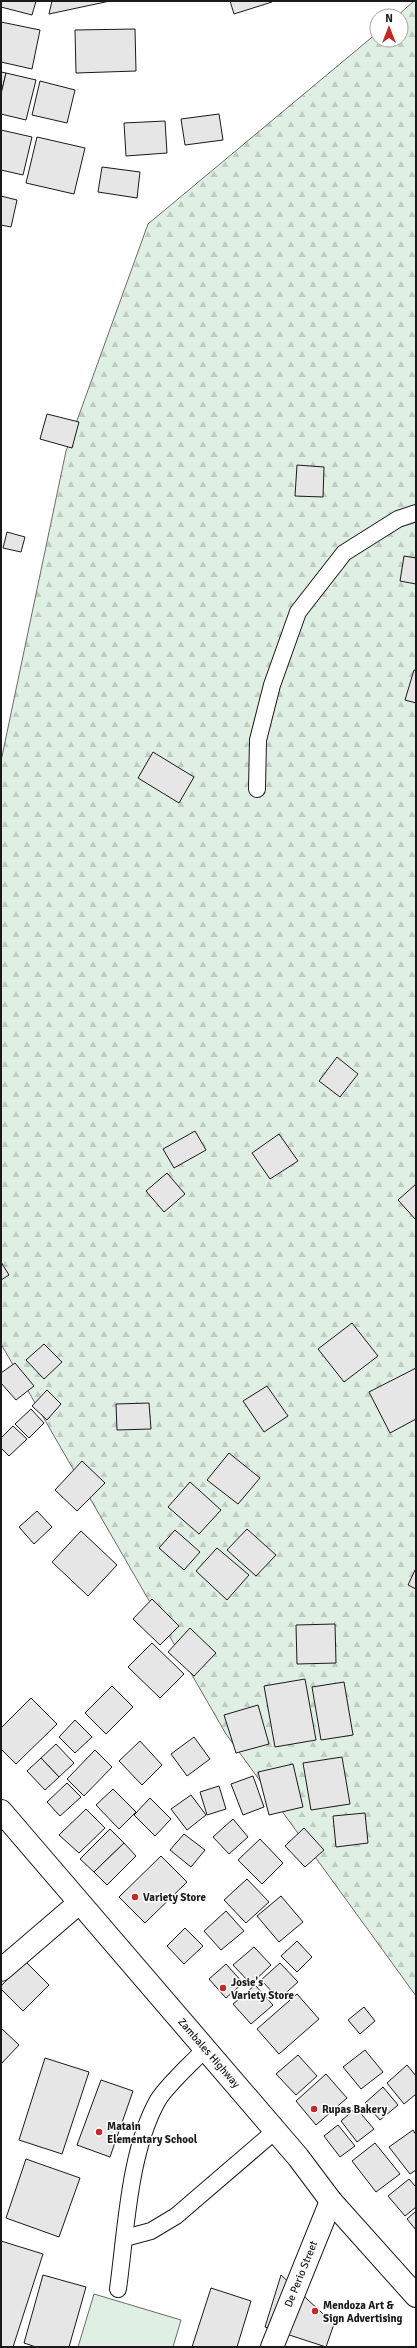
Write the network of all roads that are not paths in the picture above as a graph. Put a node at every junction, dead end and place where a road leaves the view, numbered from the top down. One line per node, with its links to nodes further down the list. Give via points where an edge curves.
1 (416, 513): 2 (lane, via 398,519 344,553 298,612 272,685 258,740)
2 (257, 789)
3 (1, 1811): 4 (main road, Zambales Highway)
4 (79, 1903): 5 (main road); 6 (main road, Zambales Highway)
5 (1, 1970)
6 (205, 2049): 7 (main road, Zambales Highway); 9 (lane, via 159,2099 143,2131 136,2157)
7 (275, 2131): 8 (main road, Zambales Highway); 9 (lane, via 176,2216 150,2231)
8 (331, 2201): 11 (main road, Zambales Highway); 12 (main road, De Perio Street)
9 (125, 2238): 10 (lane)
10 (118, 2289)
11 (416, 2296)
12 (272, 2347)

